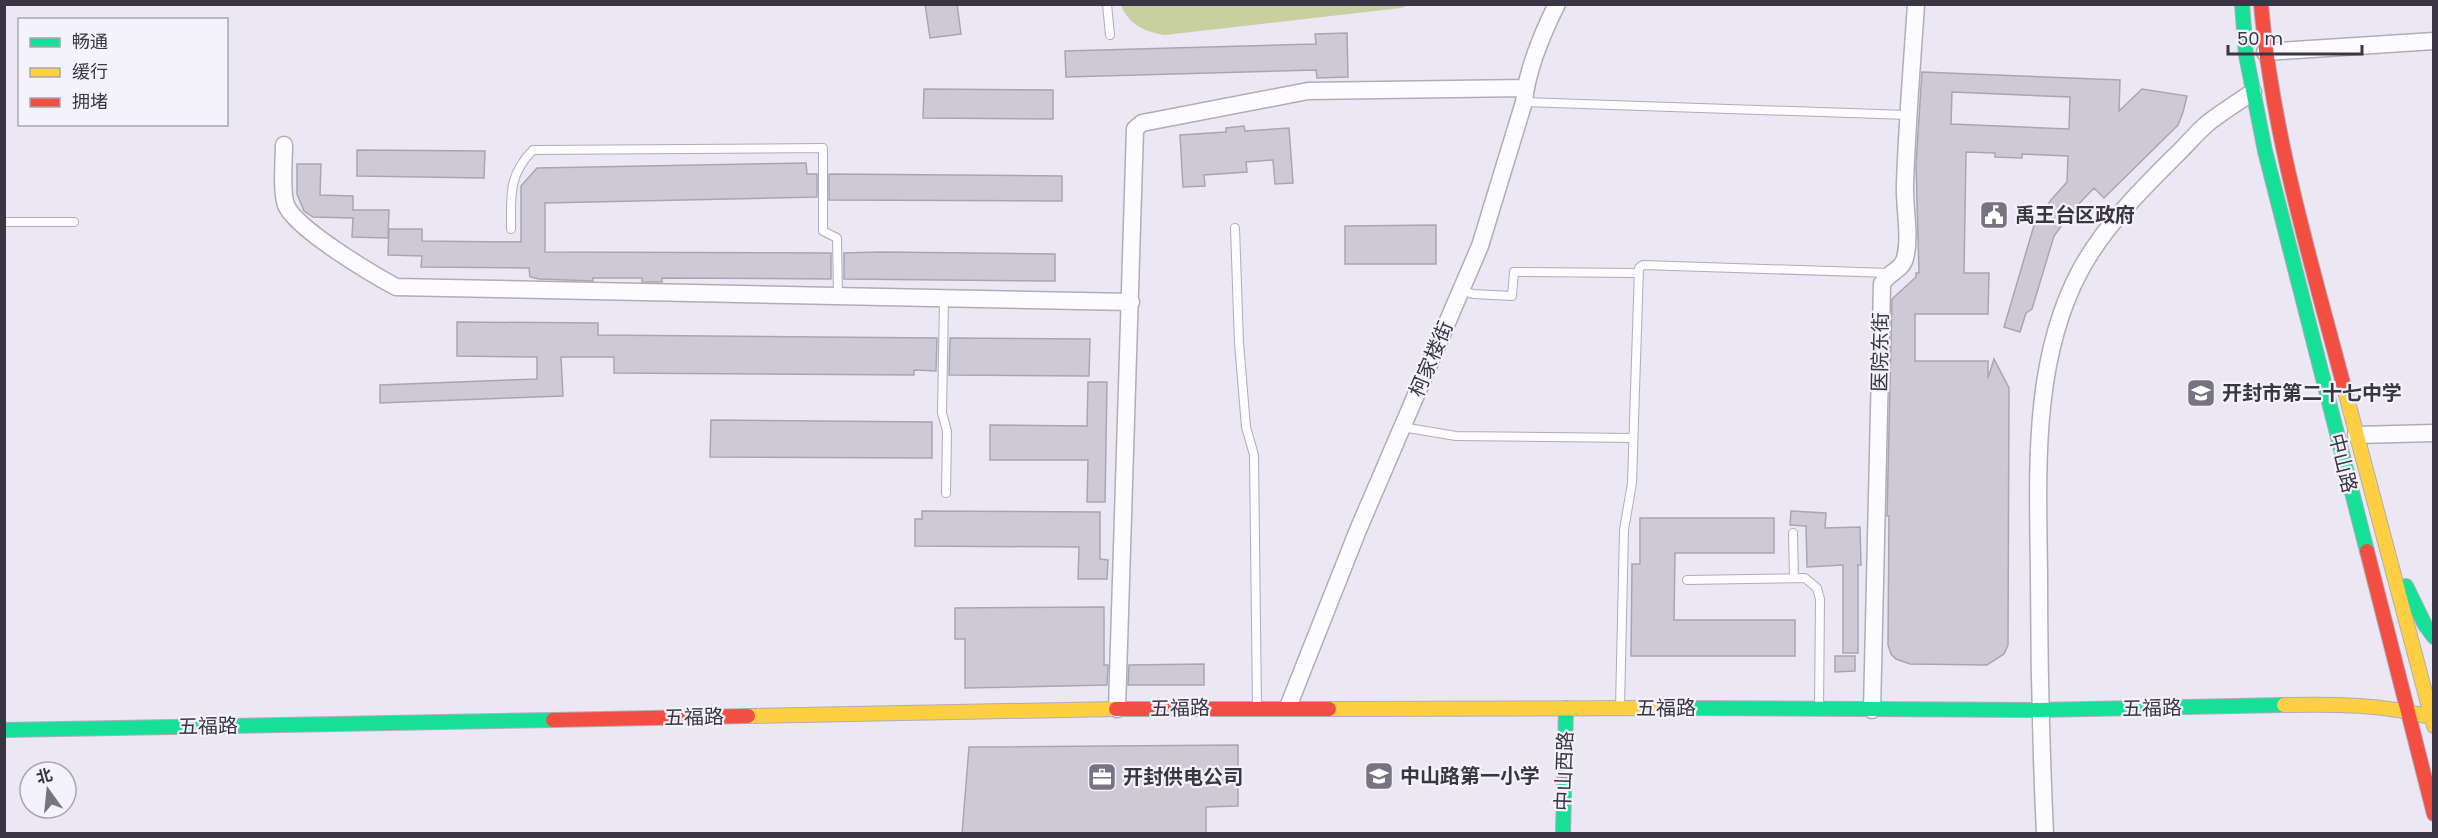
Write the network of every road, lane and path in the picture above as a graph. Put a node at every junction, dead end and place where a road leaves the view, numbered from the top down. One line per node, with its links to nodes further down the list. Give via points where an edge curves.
1 (1107, 4): 6 (lane)
2 (1557, 4): 10 (street, 柯家楼街)
3 (1916, 4): 11 (street, 医院东街)
4 (2242, 4): 9 (street, 中山路)
5 (2261, 4): 8 (street, 中山路)
6 (1110, 34)
7 (2433, 42): 8 (street)
8 (2265, 52): 25 (street, 中山路, via 2282,145)
9 (2253, 92): 34 (street, 中山路); 44 (street, via 2208,123 2108,229 2080,270 2064,308 2046,373 2041,437)
10 (1524, 95): 11 (lane); 19 (street, 柯家楼街, via 1480,246); 22 (street, via 1308,91 1142,123 1135,129)
11 (1907, 115): 18 (street, 医院东街, via 1907,248 1905,261)
12 (284, 146): 20 (street, via 285,200 293,215 321,240 396,287)
13 (4, 222): 14 (lane)
14 (75, 222)
15 (1235, 228): 38 (lane, via 1245,416 1254,455)
16 (511, 229): 20 (lane, via 513,177 533,150 823,148 823,231 837,238)
17 (1637, 273): 18 (lane, via 1643,265); 19 (lane, via 1514,272 1512,296); 26 (lane)
18 (1891, 273): 43 (street, 医院东街, via 1882,284)
19 (1460, 290): 23 (street, 柯家楼街)
20 (838, 297): 21 (street)
21 (944, 299): 22 (street); 27 (lane)
22 (1131, 302): 41 (street)
23 (1402, 427): 26 (lane, via 1456,436); 37 (street, 柯家楼街)
24 (2433, 433): 25 (street)
25 (2356, 435): 28 (street, 中山路)
26 (1633, 438): 40 (lane, via 1632,483 1623,530)
27 (945, 493)
28 (2380, 530): 32 (street); 33 (street, 中山路)
29 (1793, 533): 30 (lane)
30 (1794, 578): 31 (lane); 42 (lane, via 1813,583 1820,599)
31 (1687, 580)
32 (2433, 637)
33 (2428, 682): 34 (street); 46 (street, 中山路)
34 (2394, 683): 45 (street, 中山路)
35 (2373, 695): 36 (street)
36 (2356, 704): 44 (street, 五福路); 45 (street, 五福路)
37 (1288, 707): 38 (street, 五福路); 39 (street, 五福路)
38 (1257, 708): 41 (street, 五福路)
39 (1566, 708): 40 (street, 五福路); 49 (street, 中山西路)
40 (1620, 708): 42 (street, 五福路)
41 (1117, 709): 47 (street, 五福路)
42 (1819, 709): 43 (street, 五福路)
43 (1872, 710): 44 (street, 五福路)
44 (2039, 710): 50 (street)
45 (2406, 710): 46 (street, 五福路); 48 (street, 中山路)
46 (2433, 721)
47 (4, 730)
48 (2433, 814)
49 (1563, 834)
50 (2045, 834)

